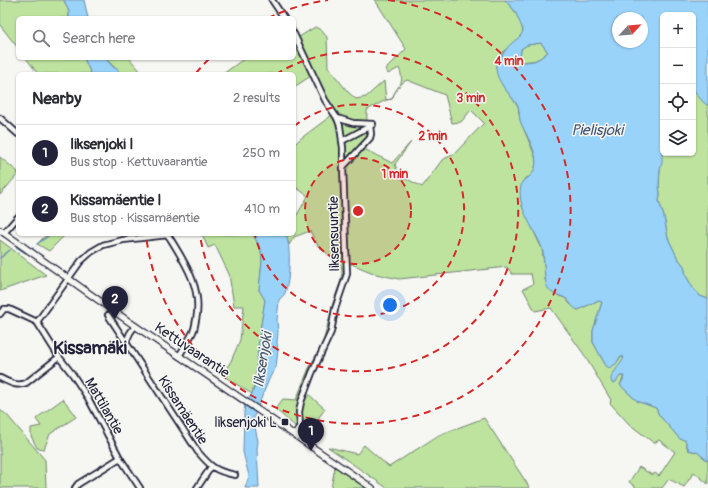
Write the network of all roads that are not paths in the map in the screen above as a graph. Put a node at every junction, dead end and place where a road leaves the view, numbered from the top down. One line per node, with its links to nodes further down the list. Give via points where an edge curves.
1 (272, 0): 2 (street)
2 (283, 16)
3 (296, 38): 5 (street, Iiksensuuntie, via 325,100)
4 (0, 118): 7 (street)
5 (337, 118): 6 (street, via 353,123 374,124); 8 (street, Iiksensuuntie)
6 (370, 126): 8 (street); 9 (street, via 370,138)
7 (16, 132)
8 (342, 141): 9 (street, Iiksensuuntie)
9 (343, 167): 23 (street, Iiksensuuntie, via 347,274 335,309 331,332 301,402 300,425)
10 (16, 219): 11 (street)
11 (2, 231): 14 (street, Kettuvaarantie)
12 (148, 236): 14 (street, via 103,245 81,261)
13 (169, 236): 20 (street, via 192,276 198,298 194,330)
14 (69, 278): 17 (street); 18 (street, Kettuvaarantie)
15 (0, 314): 17 (street, via 4,309 9,309)
16 (108, 314): 19 (street, Kissamäentie)
17 (37, 322): 21 (street, Mattilantie)
18 (135, 326): 19 (street); 20 (street, Kettuvaarantie)
19 (126, 342): 25 (street, Kissamäentie, via 198,452)
20 (179, 356): 23 (street, Kettuvaarantie)
21 (59, 357): 22 (street, via 26,383 13,384); 24 (street, Mattilantie, via 88,398)
22 (0, 378)
23 (295, 435): 30 (street, Kettuvaarantie)
24 (120, 458): 27 (street); 28 (street, Mattilantie)
25 (211, 467): 26 (street, Kissamäentie); 29 (street)
26 (235, 475)
27 (75, 488)
28 (140, 488)
29 (197, 488)
30 (372, 488)

